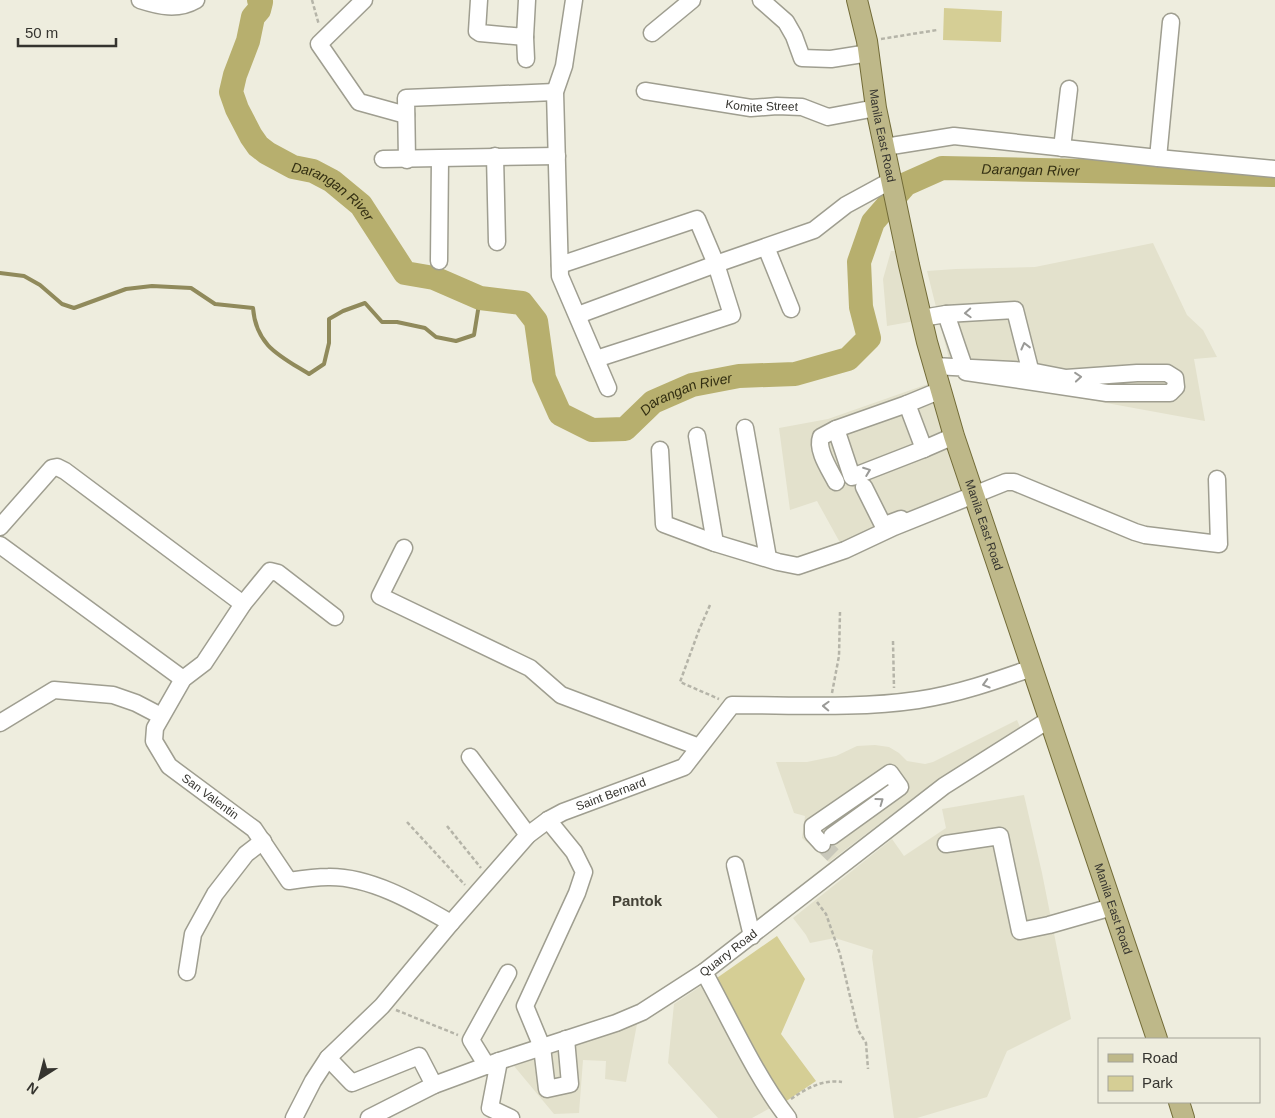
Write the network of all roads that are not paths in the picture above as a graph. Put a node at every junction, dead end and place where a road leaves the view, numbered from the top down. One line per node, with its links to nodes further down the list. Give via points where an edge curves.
1 (140, 0): 2 (street, via 170,7)
2 (196, 0)
3 (364, 0): 19 (street, via 319,44 359,102)
4 (479, 0): 12 (street, via 477,31)
5 (527, 0): 12 (street)
6 (574, 0): 17 (street, via 564,66)
7 (692, 0): 11 (street)
8 (761, 0): 13 (street, via 786,22 802,58 831,59)
9 (857, 0): 13 (main road, Manila East Road)
10 (1171, 22): 24 (street)
11 (652, 33)
12 (525, 37): 14 (street)
13 (868, 47): 18 (main road, Manila East Road)
14 (526, 59)
15 (1069, 89): 21 (street)
16 (645, 91): 18 (street, Komite Street, via 751,108 802,107 828,117)
17 (556, 92): 19 (street, via 406,98); 23 (street)
18 (876, 108): 20 (main road, Manila East Road)
19 (406, 115): 27 (street)
20 (885, 147): 21 (street, via 954,136); 29 (main road, Manila East Road)
21 (1062, 148): 24 (street)
22 (495, 156): 23 (street); 26 (street); 30 (street)
23 (557, 156): 34 (street)
24 (1158, 158): 28 (street)
25 (383, 159): 27 (street)
26 (440, 159): 27 (street); 32 (street)
27 (406, 160)
28 (1275, 169)
29 (892, 182): 31 (street, via 846,205 814,230); 38 (main road, Manila East Road)
30 (497, 242)
31 (766, 247): 33 (street); 35 (street)
32 (439, 261)
33 (716, 264): 34 (street, via 697,219); 37 (street); 39 (street, via 732,315)
34 (560, 265): 37 (street, via 560,276)
35 (791, 309)
36 (946, 314): 38 (street); 41 (street); 42 (street, one-way to 36, via 1015,310)
37 (578, 316): 39 (street)
38 (922, 318): 40 (main road, Manila East Road)
39 (596, 359): 43 (street)
40 (934, 366): 41 (street); 44 (main road, Manila East Road)
41 (964, 368): 42 (street)
42 (1032, 377): 42 (street, one-way to 42, via 1167,373 1175,378 1176,387 1170,393 1107,393)
43 (608, 388)
44 (941, 390): 45 (street); 49 (main road, Manila East Road)
45 (907, 404): 47 (street); 50 (street)
46 (745, 428): 60 (street)
47 (836, 429): 50 (street, one-way to 50, via 852,477); 53 (street, via 820,440)
48 (697, 436): 57 (street)
49 (954, 436): 50 (street); 55 (main road, Manila East Road)
50 (924, 449)
51 (660, 450): 57 (street, via 664,524)
52 (1218, 478): 55 (street, via 1219,544 1145,536 1014,482)
53 (836, 482)
54 (864, 487): 55 (street, via 885,525)
55 (971, 492): 60 (street, via 845,550 798,566); 63 (main road, Manila East Road)
56 (0, 527): 61 (street, via 52,468 57,467)
57 (715, 543): 60 (street)
58 (0, 545): 64 (street)
59 (404, 548): 68 (street, via 380,596 530,668 561,695)
60 (768, 558)
61 (243, 604): 62 (street, San Valentin, via 270,571 278,573); 64 (street, San Valentin, via 204,663)
62 (335, 617)
63 (1032, 668): 66 (main road, Manila East Road); 68 (street, Saint Bernard, one-way to 68, via 938,696 894,702 829,706 732,705)
64 (183, 679): 65 (street, San Valentin)
65 (161, 716): 67 (street, via 113,695 54,690); 74 (street, San Valentin, via 155,728 154,741 169,766 254,829)
66 (1050, 718): 76 (street, Quarry Road, via 944,786); 78 (main road, Manila East Road)
67 (0, 723)
68 (699, 747): 72 (street, Saint Bernard, via 684,767)
69 (470, 757): 73 (street)
70 (851, 801): 71 (street); 71 (street, one-way to 70, via 900,787 890,773); 76 (street, via 813,826 813,834)
71 (860, 815): 76 (street)
72 (548, 820): 73 (street, Saint Bernard); 86 (street, via 574,852 584,872 525,1006)
73 (528, 835): 79 (street, Saint Bernard)
74 (264, 841): 79 (street, San Valentin, via 289,881 329,876 360,881 385,889); 81 (street, via 246,854 215,894 193,934)
75 (946, 844): 78 (street, via 1000,836 1020,931)
76 (833, 850): 80 (street, Quarry Road, via 808,891)
77 (735, 866): 80 (street)
78 (1104, 909): 84 (main road, Manila East Road)
79 (451, 923): 87 (street, Saint Bernard, via 385,1003)
80 (752, 936): 82 (street, Quarry Road)
81 (187, 972)
82 (704, 972): 85 (street, Quarry Road, via 642,1012); 91 (street)
83 (508, 973): 88 (street, via 471,1040)
84 (1157, 1038)
85 (566, 1040): 86 (street, Quarry Road); 86 (street, via 570,1084 547,1089)
86 (542, 1047): 88 (street, Quarry Road)
87 (328, 1058): 89 (street, via 352,1083 419,1056); 92 (street, Saint Bernard)
88 (493, 1063): 89 (street, Quarry Road); 94 (street, via 490,1108)
89 (434, 1085): 93 (street, Quarry Road)
90 (1178, 1103): 95 (main road)
91 (784, 1113)
92 (294, 1118)
93 (368, 1118)
94 (512, 1118)
95 (1184, 1118)

